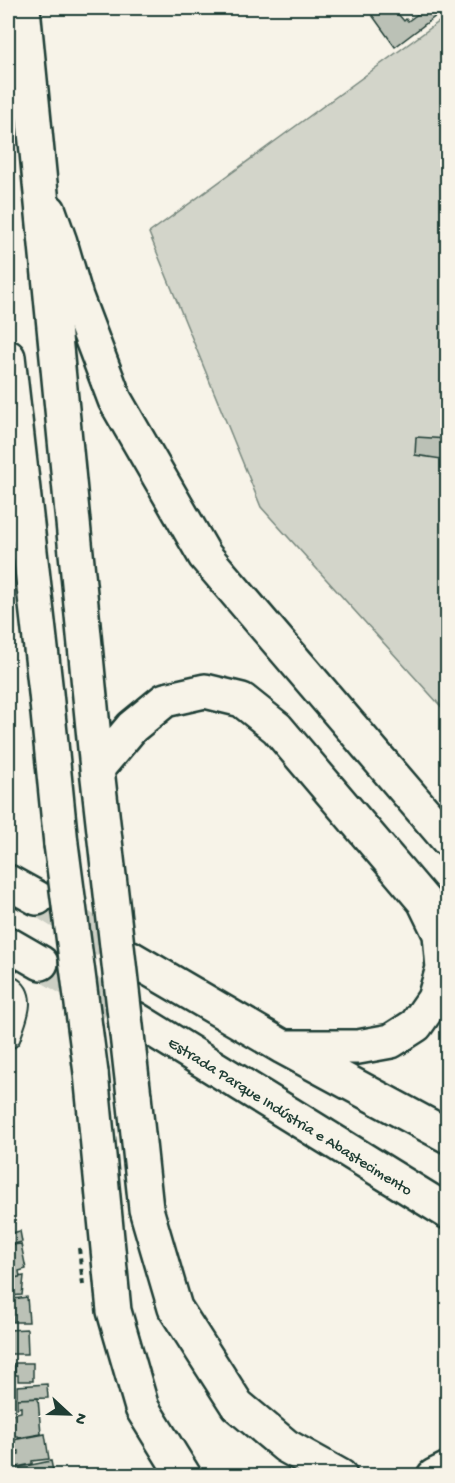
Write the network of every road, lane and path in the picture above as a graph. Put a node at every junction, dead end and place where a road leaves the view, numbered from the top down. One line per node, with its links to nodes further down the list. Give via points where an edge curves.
1 (23, 8): 2 (main road)
2 (42, 192): 6 (main road); 7 (main road, via 115,400 205,556)
3 (8, 357): 5 (main road)
4 (8, 547): 5 (main road)
5 (46, 693): 20 (main road, bridge, via 91,1073 114,1311 141,1408)
6 (97, 769): 16 (main road, via 132,727 165,700 205,692 242,700 277,728 424,901 440,934 443,968 434,999 416,1025 391,1041 358,1047); 21 (main road, bridge, via 146,1209 175,1308 237,1405 286,1446)
7 (447, 840)
8 (8, 882): 9 (main road)
9 (37, 898)
10 (8, 944): 12 (main road)
11 (129, 957): 16 (main road)
12 (41, 963)
13 (8, 988): 15 (street, via 17,998)
14 (134, 1018): 18 (main road, Estrada Parque Indústria e Abastecimento)
15 (8, 1036)
16 (284, 1047): 17 (main road)
17 (447, 1136)
18 (447, 1212)
19 (447, 1469): 22 (main road)
20 (184, 1476)
21 (340, 1476)
22 (434, 1476)

